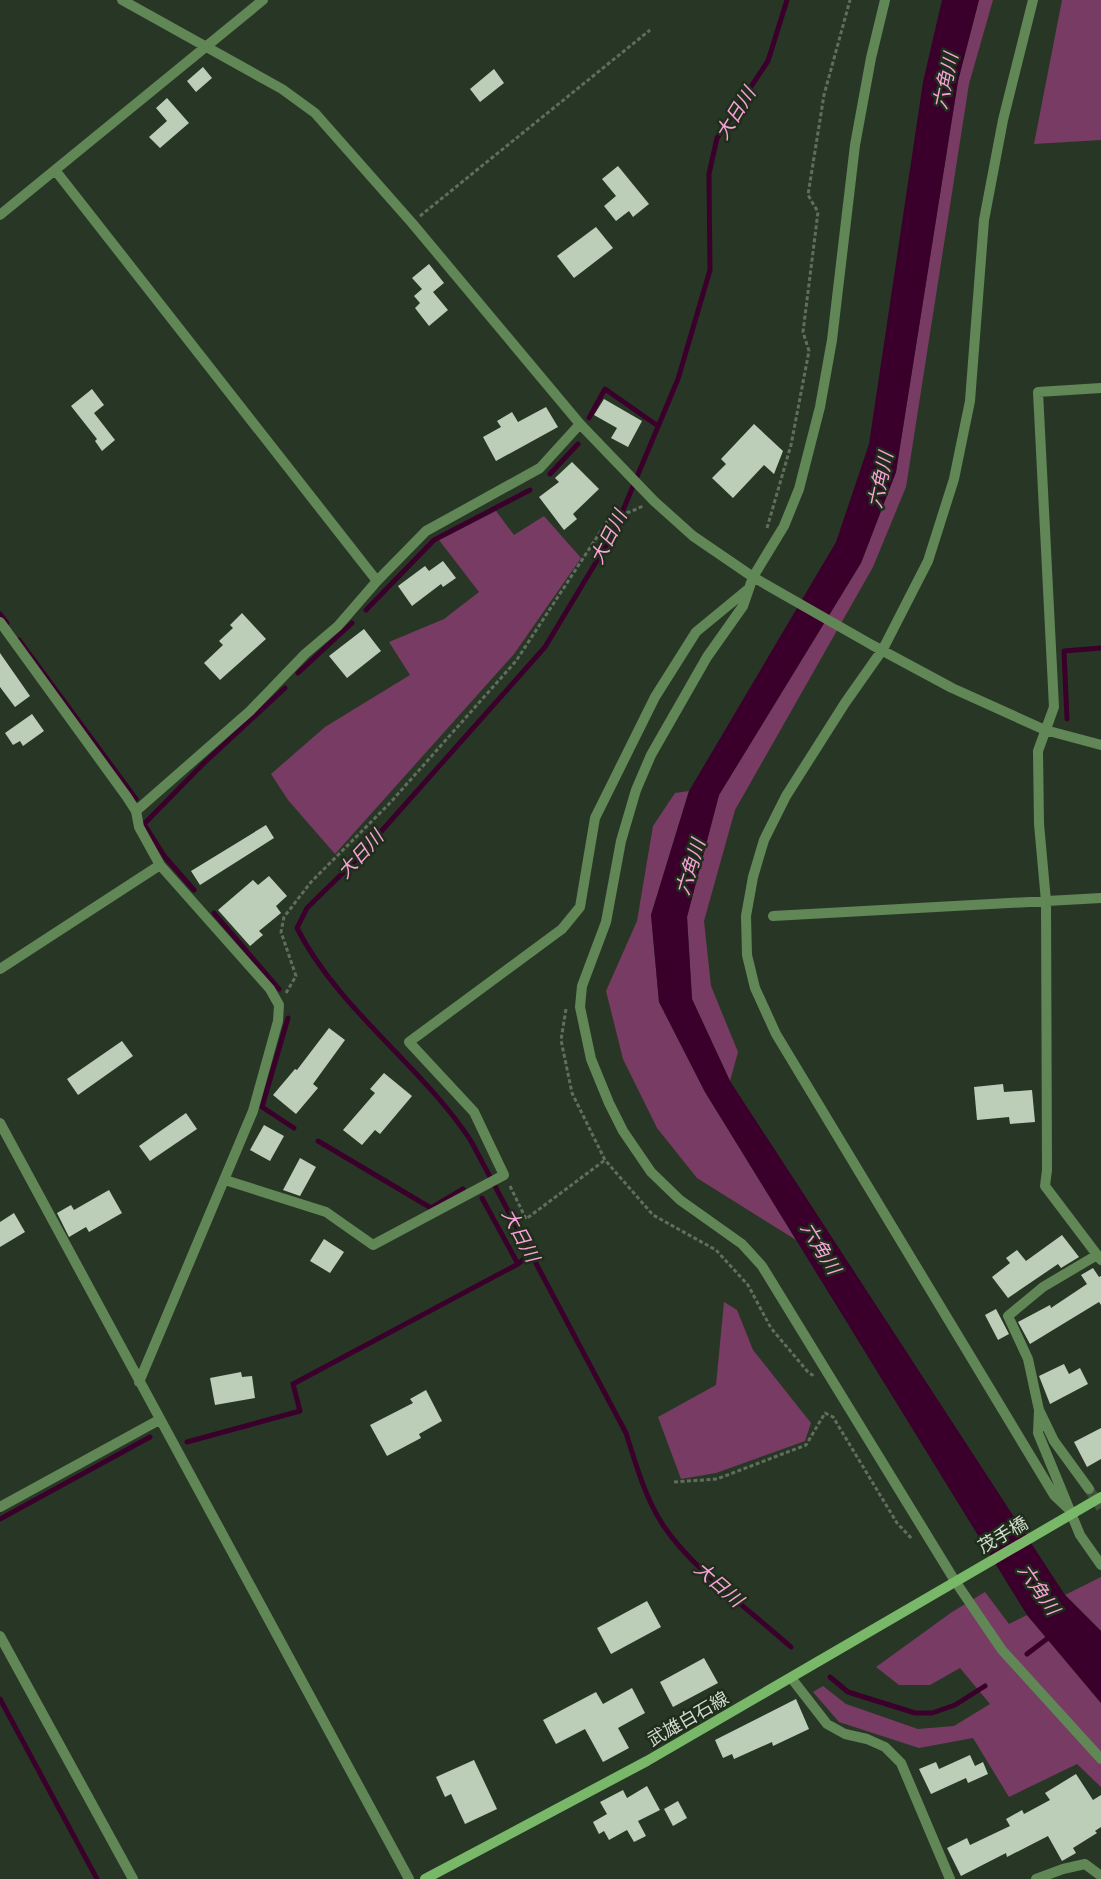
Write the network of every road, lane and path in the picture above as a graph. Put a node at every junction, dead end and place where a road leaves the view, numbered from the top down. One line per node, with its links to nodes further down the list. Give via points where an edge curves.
1 (122, 0): 7 (street)
2 (263, 0): 7 (street)
3 (850, 0): 14 (path, via 824,95 808,195 818,212 803,332 809,350 791,445)
4 (886, 0): 15 (street, via 871,58 855,145 832,340 812,440 800,489)
5 (1033, 0): 19 (street, via 1003,120 984,220 970,401 954,479 928,561)
6 (650, 30): 10 (path)
7 (205, 47): 8 (street); 10 (street, via 282,89 315,113)
8 (55, 170): 9 (street); 16 (street)
9 (0, 215)
10 (412, 223): 12 (street)
11 (1101, 388): 20 (street, via 1038,392 1054,707)
12 (580, 424): 15 (street, via 693,536); 16 (street, via 540,468 426,532)
13 (630, 512): 28 (path, via 612,514 516,661 389,804 310,882 284,917 281,932 296,976)
14 (766, 530)
15 (758, 579): 17 (street); 19 (street)
16 (377, 581): 22 (street, via 338,626 305,654 250,712)
17 (747, 589): 31 (street, via 696,632 655,697 595,818 580,907 562,929 409,1042 474,1112); 44 (street, via 743,606 679,703 636,790 621,841 606,922 582,986 580,1007 585,1036 605,1094 623,1131 651,1172 680,1200 742,1244 762,1266)
18 (0, 622): 22 (street)
19 (883, 650): 20 (street, via 952,688); 41 (street, via 844,703 796,779 764,840 746,916 747,955 755,988 776,1034 1054,1495)
20 (1044, 730): 21 (street); 25 (street, via 1038,751 1038,797)
21 (1101, 745)
22 (136, 811): 23 (street, via 139,827)
23 (160, 865): 27 (street); 28 (street, via 270,989)
24 (1101, 898): 25 (street)
25 (1046, 901): 26 (street); 33 (street, via 1048,1170 1045,1186)
26 (773, 916)
27 (0, 969)
28 (279, 1005): 32 (street, via 278,1021 253,1111)
29 (0, 1123): 34 (street)
30 (605, 1160): 31 (path, via 526,1219)
31 (501, 1177): 32 (street, via 373,1246 326,1212)
32 (225, 1180): 34 (street)
33 (1099, 1257): 35 (street, via 1043,1287 1008,1316 1028,1358)
34 (139, 1382): 36 (street)
35 (1039, 1410): 38 (street, via 1054,1440); 41 (street, via 1038,1433)
36 (159, 1420): 40 (street); 50 (street)
37 (674, 1482): 42 (path, via 718,1479 806,1445 825,1413 833,1417 897,1523)
38 (1089, 1489)
39 (1101, 1497): 41 (main road)
40 (0, 1507)
41 (1073, 1513): 43 (street, via 1080,1535); 44 (main road, 茂手橋)
42 (916, 1543)
43 (1101, 1565)
44 (959, 1579): 46 (main road, 武雄白石線); 47 (street, via 1002,1650)
45 (0, 1636): 49 (street)
46 (792, 1678): 51 (main road, 武雄白石線, via 647,1761); 52 (street, via 827,1724 845,1734 884,1747 901,1763)
47 (1101, 1759)
48 (1101, 1876): 53 (street, via 1085,1864)
49 (133, 1879)
50 (408, 1879)
51 (425, 1879)
52 (950, 1879)
53 (1036, 1879)

